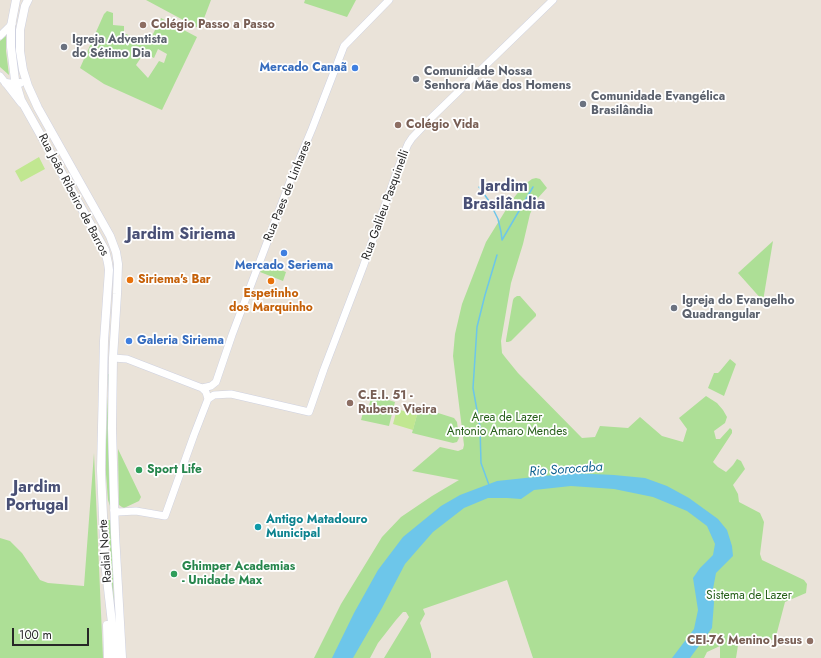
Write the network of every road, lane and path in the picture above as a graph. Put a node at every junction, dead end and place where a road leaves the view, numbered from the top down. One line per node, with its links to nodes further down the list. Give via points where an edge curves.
1 (16, 0): 5 (main road)
2 (28, 0): 8 (main road, Rua João Ribeiro de Barros, via 20,30 20,51)
3 (390, 0): 14 (street, Rua Paes de Linhares, via 344,46 291,179 216,382)
4 (553, 0): 15 (street, Rua Galileu Pasquinelli, via 430,119 408,144 309,412 231,394 214,395)
5 (12, 24): 6 (street); 10 (main road, via 11,47)
6 (0, 36)
7 (0, 76): 9 (street, Rua João Ribeiro de Barros)
8 (25, 78): 10 (main road); 12 (main road, Rua João Ribeiro de Barros, via 38,108 104,224 116,252 118,273)
9 (6, 83): 10 (main road); 11 (street, Rua João Ribeiro de Barros)
10 (16, 84): 11 (main road)
11 (26, 108): 13 (main road, Rua João Ribeiro de Barros, via 98,236 107,258 109,270)
12 (113, 358): 13 (main road, via 108,360); 14 (street, via 127,359); 16 (main road, Rua João Ribeiro de Barros)
13 (104, 367): 17 (main road, Rua João Ribeiro de Barros)
14 (202, 388): 15 (street)
15 (208, 399): 19 (street, via 165,516)
16 (112, 428): 19 (main road, Radial Norte)
17 (102, 445): 18 (main road, Radial Norte)
18 (102, 470): 19 (main road, via 107,505); 20 (main road, Radial Norte)
19 (118, 511): 23 (main road, Radial Norte, via 115,534)
20 (105, 562): 21 (main road); 22 (main road, Radial Norte)
21 (108, 658)
22 (116, 658)
23 (122, 658)

